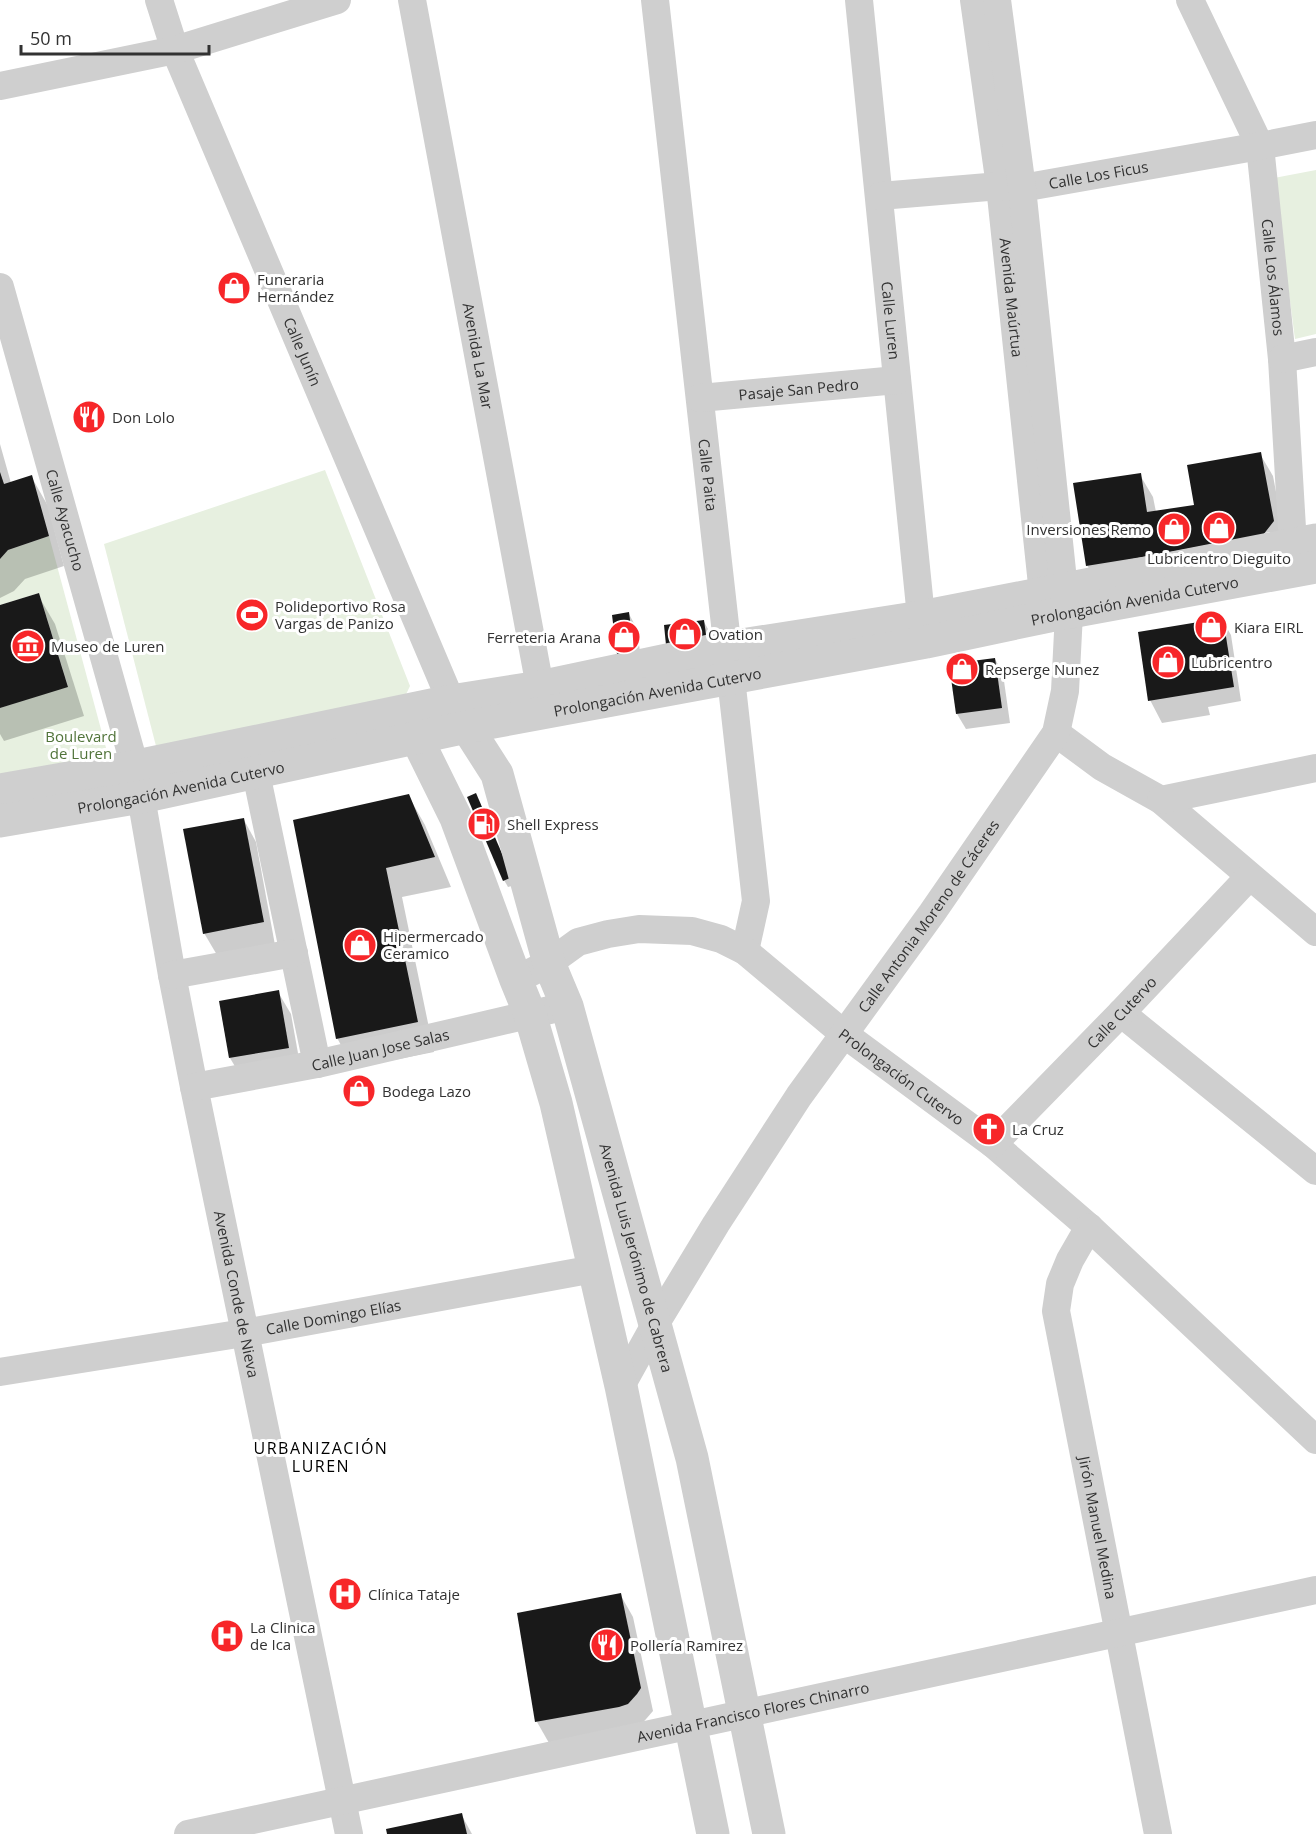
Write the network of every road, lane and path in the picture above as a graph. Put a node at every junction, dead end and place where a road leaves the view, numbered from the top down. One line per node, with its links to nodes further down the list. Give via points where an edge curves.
1 (159, 0): 9 (street, Calle Junín)
2 (338, 0): 9 (street)
3 (412, 0): 24 (street, Avenida La Mar)
4 (655, 0): 19 (street, Calle Paita)
5 (859, 0): 14 (street, Calle Luren)
6 (974, 0): 13 (street, Avenida Maúrtua)
7 (997, 0): 13 (street, Avenida Maúrtua)
8 (1190, 0): 12 (street, Calle Los Álamos)
9 (175, 50): 10 (street); 25 (street, Calle Junín)
10 (0, 86)
11 (1316, 135): 12 (street, Calle Los Ficus)
12 (1260, 146): 13 (street, Calle Los Ficus); 17 (street, Calle Los Álamos)
13 (1011, 187): 14 (street, Calle Los Ficus); 21 (street, Avenida Maúrtua)
14 (880, 196): 18 (street, Calle Luren)
15 (0, 287): 29 (street, Calle Ayacucho)
16 (1316, 352): 17 (street)
17 (1282, 359): 20 (street, Calle Los Álamos)
18 (897, 380): 19 (street, Pasaje San Pedro); 22 (street, Calle Luren)
19 (700, 398): 23 (street, Calle Paita)
20 (1306, 555): 21 (street, Prolongación Avenida Cutervo)
21 (1056, 603): 22 (street, Prolongación Avenida Cutervo); 26 (street, Calle Antonia Moreno de Cáceres, via 1066,645 1065,691)
22 (924, 629): 23 (street, Prolongación Avenida Cutervo)
23 (730, 662): 24 (street, Prolongación Avenida Cutervo); 37 (street, Calle Paita, via 756,901)
24 (542, 700): 25 (street, Prolongación Avenida Cutervo); 31 (street, via 511,738 500,758)
25 (459, 714): 27 (street, Prolongación Avenida Cutervo); 29 (street, Prolongación Avenida Cutervo); 31 (street, Avenida Luis Jerónimo de Cabrera)
26 (1056, 733): 33 (street, via 1102,767); 45 (street, Calle Antonia Moreno de Cáceres)
27 (416, 737): 30 (street, Prolongación Avenida Cutervo); 41 (street, via 456,818)
28 (1316, 768): 33 (street)
29 (136, 772): 30 (street, Prolongación Avenida Cutervo); 32 (street, Prolongación Avenida Cutervo); 34 (street, Prolongación Avenida Cutervo); 40 (street, Avenida Conde de Nieva)
30 (256, 773): 38 (street)
31 (497, 774): 39 (street, Avenida Luis Jerónimo de Cabrera)
32 (0, 790)
33 (1161, 800): 35 (street)
34 (0, 821)
35 (1249, 876): 36 (street); 43 (street, Calle Cutervo)
36 (1316, 933)
37 (745, 951): 39 (street, Prolongación Cutervo, via 692,931 639,929 578,942); 45 (street, Prolongación Cutervo)
38 (294, 953): 40 (street); 46 (street)
39 (549, 963): 41 (street, Prolongación Cutervo); 42 (street, Avenida Luis Jerónimo de Cabrera)
40 (172, 975): 47 (street, Avenida Conde de Nieva)
41 (516, 980): 44 (street)
42 (567, 1005): 44 (street, Calle Juan Jose Salas); 52 (street, Avenida Luis Jerónimo de Cabrera)
43 (1121, 1013): 48 (street, Calle Cutervo); 49 (street)
44 (530, 1014): 46 (street, Calle Juan Jose Salas); 51 (street)
45 (844, 1034): 48 (street, Prolongación Cutervo); 52 (street, Calle Antonia Moreno de Cáceres, via 799,1096)
46 (316, 1064): 47 (street, Calle Juan Jose Salas)
47 (194, 1087): 53 (street, Avenida Conde de Nieva)
48 (993, 1144): 50 (street, Prolongación Cutervo)
49 (1316, 1171)
50 (1089, 1227): 56 (street, Prolongación Cutervo); 58 (street, Jirón Manuel Medina, via 1060,1284 1056,1311)
51 (594, 1269): 53 (street, Calle Domingo Elías); 55 (street)
52 (656, 1323): 55 (street, Calle Antonia Moreno de Cáceres); 59 (street, Avenida Luis Jerónimo de Cabrera, via 692,1458)
53 (244, 1333): 54 (street, Calle Domingo Elías); 61 (street, Avenida Conde de Nieva)
54 (0, 1372)
55 (621, 1386): 60 (street)
56 (1316, 1440)
57 (1316, 1590): 58 (street, Avenida Francisco Flores Chinarro)
58 (1117, 1633): 59 (street, Avenida Francisco Flores Chinarro); 66 (street, Jirón Manuel Medina)
59 (744, 1714): 60 (street, Avenida Francisco Flores Chinarro); 65 (street, Avenida Luis Jerónimo de Cabrera)
60 (690, 1725): 61 (street, Avenida Francisco Flores Chinarro); 64 (street)
61 (342, 1801): 62 (street, Avenida Francisco Flores Chinarro); 63 (street, Avenida Conde de Nieva)
62 (188, 1834)
63 (349, 1834)
64 (713, 1834)
65 (769, 1834)
66 (1158, 1834)

